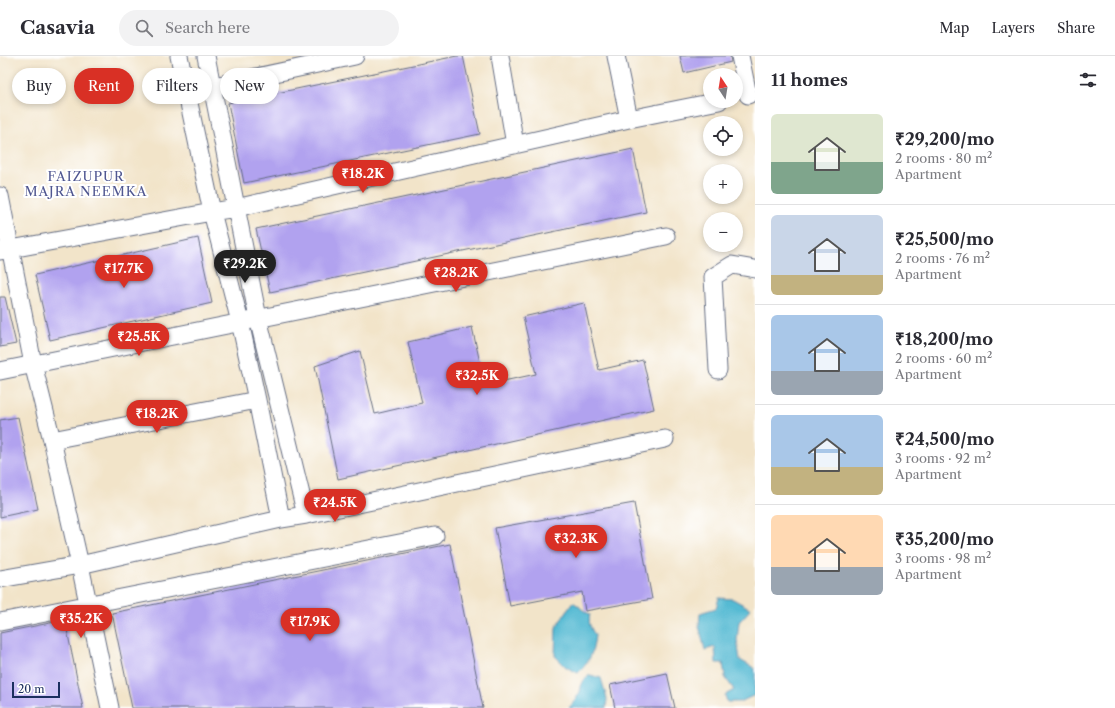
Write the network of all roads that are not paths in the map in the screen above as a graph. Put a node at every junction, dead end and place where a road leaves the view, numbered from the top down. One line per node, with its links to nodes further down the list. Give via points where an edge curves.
1 (179, 56): 7 (street)
2 (206, 56): 8 (street)
3 (355, 56): 9 (street)
4 (500, 56): 14 (street)
5 (616, 56): 13 (street)
6 (740, 56): 10 (street)
7 (181, 68)
8 (208, 68)
9 (212, 87): 16 (street)
10 (746, 96)
11 (189, 104): 17 (street)
12 (703, 104): 13 (street)
13 (629, 119): 14 (street)
14 (515, 145): 16 (street)
15 (0, 196): 19 (street)
16 (236, 208): 17 (street); 21 (street)
17 (212, 212): 19 (street); 22 (street)
18 (666, 236): 21 (street)
19 (5, 250): 23 (street)
20 (755, 269): 24 (street, via 732,265 713,277)
21 (258, 318): 22 (street); 29 (street)
22 (240, 322): 23 (street); 26 (street)
23 (33, 364): 25 (street); 28 (street)
24 (718, 370)
25 (0, 371)
26 (257, 400): 28 (street); 30 (street)
27 (665, 439): 29 (street)
28 (52, 440): 32 (street)
29 (306, 515): 30 (street)
30 (281, 519): 32 (street)
31 (435, 536): 34 (street)
32 (80, 565): 33 (street); 34 (street)
33 (0, 579)
34 (88, 604): 35 (street); 36 (street)
35 (0, 622)
36 (110, 708)

